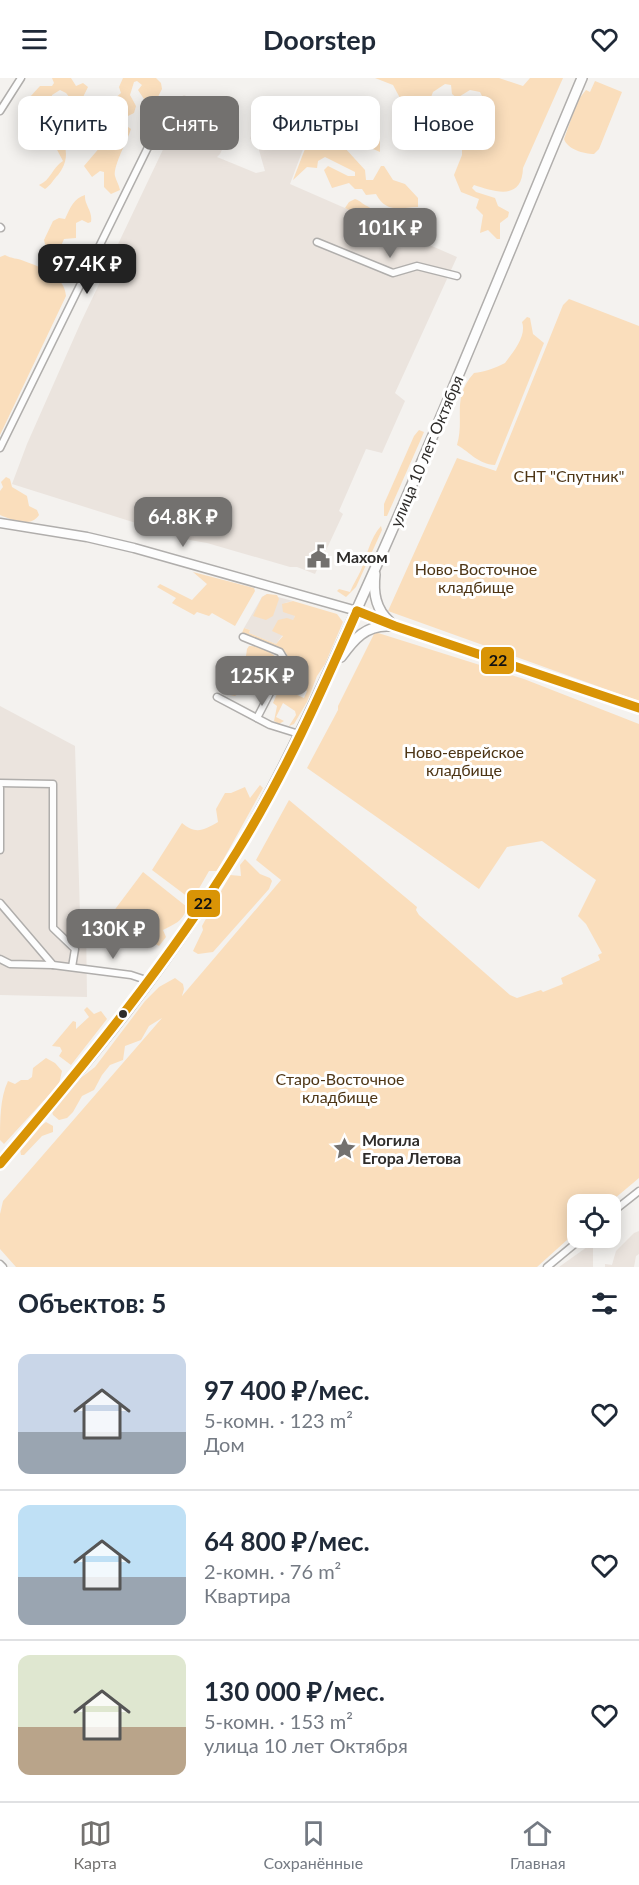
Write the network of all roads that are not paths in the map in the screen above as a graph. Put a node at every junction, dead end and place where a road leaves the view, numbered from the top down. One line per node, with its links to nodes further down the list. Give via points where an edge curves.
1 (21, 78): 3 (street)
2 (582, 78): 9 (main road, улица 10 лет Октября, via 437,429)
3 (0, 111)
4 (147, 150): 7 (street)
5 (317, 242): 6 (street, via 393,273 417,266)
6 (457, 276)
7 (0, 448)
8 (0, 523): 10 (street, via 134,548)
9 (377, 563): 10 (main road, улица 10 лет Октября); 11 (main road, via 377,604)
10 (357, 611): 11 (main road); 13 (main road, улица 10 лет Октября)
11 (395, 626): 13 (main road, via 375,626 364,631); 15 (main road)
12 (243, 637): 16 (street, via 280,652 286,662)
13 (332, 667): 17 (main road, улица 10 лет Октября)
14 (217, 697): 16 (street)
15 (639, 708)
16 (257, 718): 17 (street)
17 (299, 734): 25 (main road, улица 10 лет Октября, via 238,849)
18 (0, 783): 24 (street, via 53,784 53,928 75,949)
19 (0, 788): 20 (street)
20 (0, 850)
21 (0, 903): 23 (street)
22 (0, 959): 23 (street, via 10,964)
23 (53, 965): 24 (street)
24 (72, 967): 25 (street)
25 (149, 981): 26 (main road, улица 10 лет Октября)
26 (0, 1164)
27 (639, 1191): 28 (street)
28 (621, 1205)
29 (570, 1248): 32 (street)
30 (0, 1264): 31 (street)
31 (3, 1267)
32 (547, 1267)

